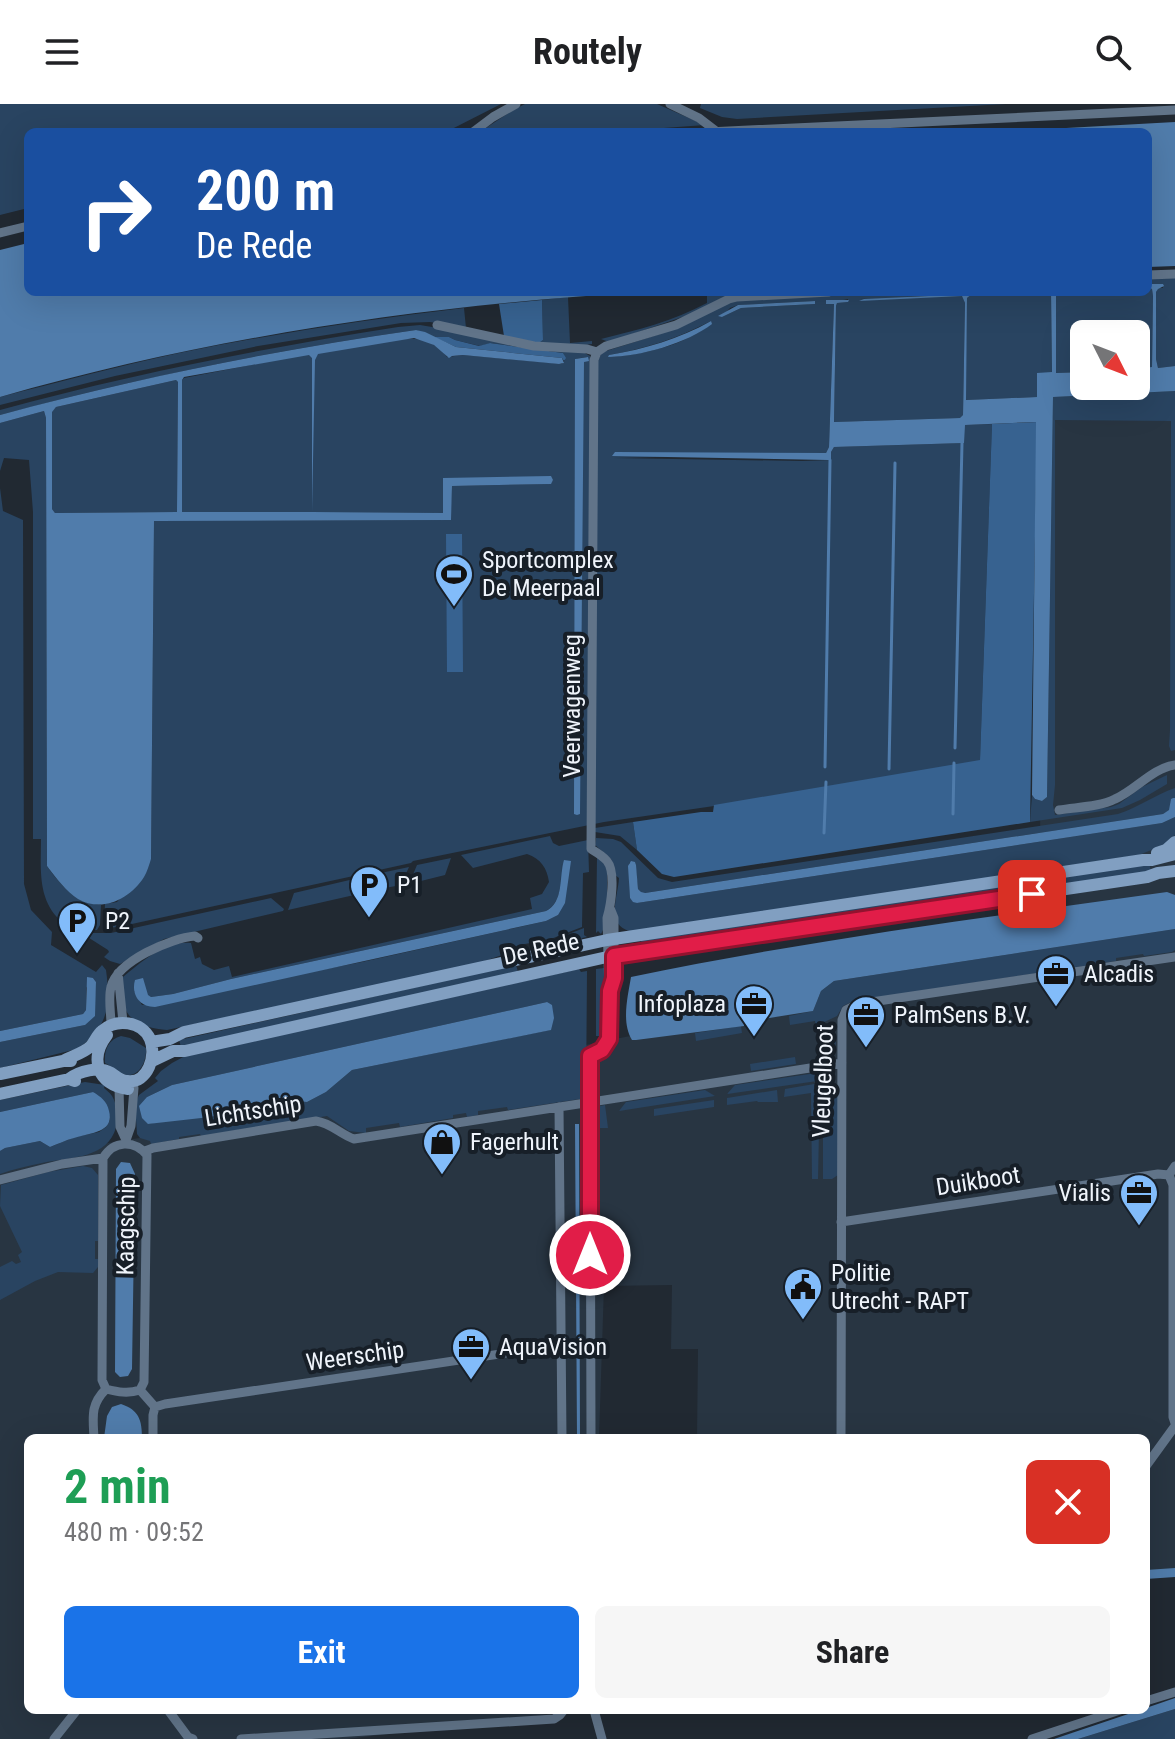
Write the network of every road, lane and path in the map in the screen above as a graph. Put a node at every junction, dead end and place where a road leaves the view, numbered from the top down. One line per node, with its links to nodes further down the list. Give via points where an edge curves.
1 (516, 104): 4 (street)
2 (670, 104): 5 (street)
3 (1175, 110): 6 (street)
4 (478, 128)
5 (712, 128)
6 (782, 128)
7 (24, 227): 8 (street)
8 (0, 233)
9 (1175, 274): 10 (street)
10 (1152, 275)
11 (755, 296): 13 (street, via 729,299 676,325)
12 (437, 325): 13 (street, via 520,344)
13 (597, 352): 21 (street, Veerwagenweg, via 591,849 612,871)
14 (1175, 765): 15 (street, via 1110,801)
15 (1059, 810)
16 (1174, 847): 21 (main road, De Rede, via 1143,860)
17 (1175, 871): 18 (main road, De Rede)
18 (1147, 877): 19 (main road, De Rede); 22 (main road, De Rede)
19 (1175, 878)
20 (198, 938): 24 (street, via 165,944 118,973)
21 (611, 939): 22 (street, Veerwagenweg); 25 (main road, De Rede)
22 (611, 957): 27 (main road, De Rede, via 185,1051); 34 (street, Veerwagenweg, via 609,1039 590,1056)
23 (1175, 957): 28 (street, Vleugelboot, via 858,1004 846,1010 842,1020)
24 (115, 1026): 25 (main road, via 135,1025); 26 (main road, via 100,1032)
25 (149, 1038): 27 (main road)
26 (96, 1047): 29 (main road); 30 (main road, via 63,1061)
27 (156, 1063): 31 (main road, via 147,1081)
28 (842, 1063): 34 (street, Lichtschip); 41 (street, Vleugelboot)
29 (101, 1073): 31 (main road, via 105,1070); 32 (main road); 33 (main road, via 75,1074)
30 (0, 1074)
31 (134, 1084): 32 (main road); 36 (street)
32 (119, 1087): 36 (street)
33 (0, 1094)
34 (590, 1102): 35 (street, Lichtschip); 50 (street, Veerwagenweg)
35 (559, 1107): 37 (street, Lichtschip, via 354,1139 316,1121); 42 (street)
36 (125, 1141): 37 (street, Kaagschip); 38 (street, Kaagschip)
37 (145, 1151): 44 (street, Kaagschip)
38 (103, 1158): 40 (street); 43 (street, Kaagschip)
39 (1172, 1170): 41 (street, Duikboot); 46 (street)
40 (0, 1180)
41 (841, 1222): 51 (street, Vleugelboot)
42 (560, 1345): 45 (street, Weerschip); 49 (street)
43 (106, 1389): 44 (street); 47 (street, Kaagschip, via 93,1407)
44 (140, 1390): 45 (street)
45 (155, 1407): 48 (street)
46 (1175, 1425): 52 (street)
47 (94, 1434)
48 (153, 1434)
49 (562, 1434)
50 (591, 1434)
51 (841, 1434)
52 (1150, 1460)
53 (1175, 1692): 54 (street)
54 (1150, 1700)
55 (74, 1714): 60 (street)
56 (171, 1714): 61 (street)
57 (560, 1714): 62 (street, via 554,1719)
58 (595, 1714): 63 (street)
59 (1108, 1714): 64 (street)
60 (54, 1739)
61 (193, 1739)
62 (241, 1739)
63 (602, 1739)
64 (1032, 1739)

